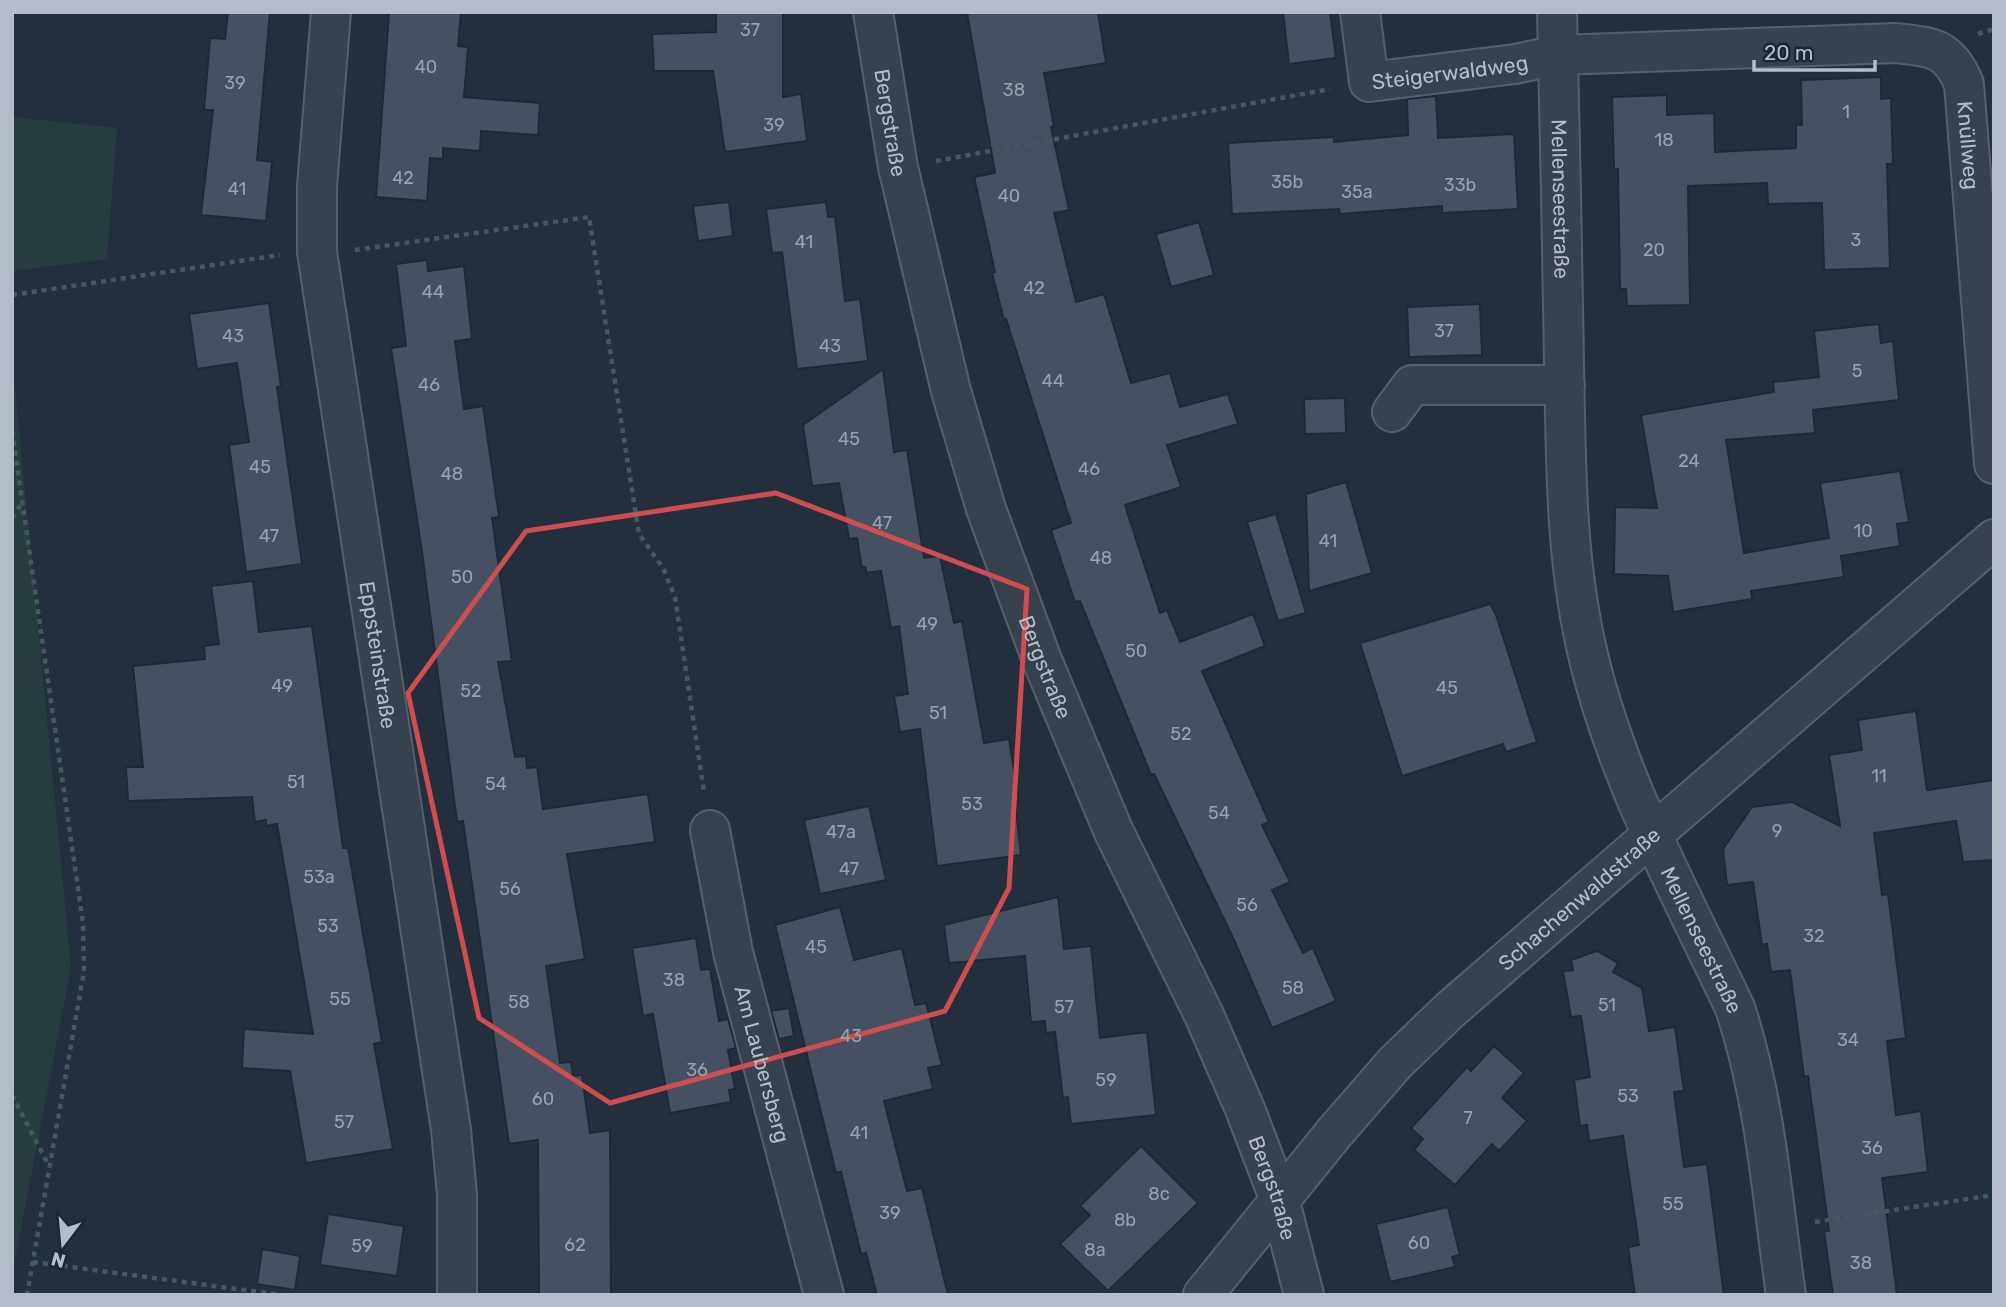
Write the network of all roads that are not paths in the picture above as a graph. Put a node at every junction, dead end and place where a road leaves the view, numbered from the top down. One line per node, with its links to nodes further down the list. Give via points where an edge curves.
1 (331, 12): 13 (street, Eppsteinstraße, via 317,186 317,252 451,1130 457,1195)
2 (873, 12): 12 (street, Bergstraße, via 898,167 951,391 986,509 1113,830 1203,1015)
3 (1360, 12): 5 (street, Steigerwaldweg, via 1369,82 1515,65)
4 (1557, 12): 5 (street, Mellenseestraße)
5 (1558, 55): 6 (street, Mellenseestraße); 8 (street, Knüllweg, via 1896,44 1923,46 1951,59 1964,84)
6 (1564, 385): 7 (street, via 1412,385); 11 (street, Mellenseestraße, via 1568,506 1583,634 1604,712)
7 (1392, 412)
8 (1994, 464)
9 (1994, 539): 11 (street, Schachenwaldstraße)
10 (710, 830): 14 (street, Am Laubersberg, via 733,952)
11 (1653, 835): 12 (street, Schachenwaldstraße, via 1395,1063); 17 (street, Mellenseestraße, via 1743,1033 1759,1095)
12 (1279, 1198): 15 (street, Schachenwaldstraße); 16 (street, Bergstraße)
13 (457, 1295)
14 (824, 1295)
15 (1203, 1295)
16 (1304, 1295)
17 (1786, 1295)

